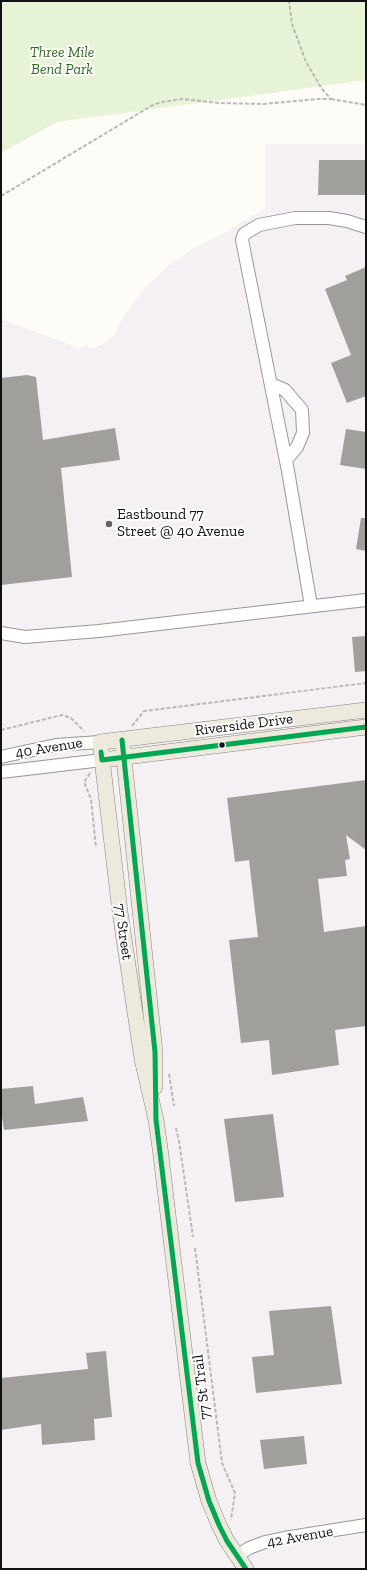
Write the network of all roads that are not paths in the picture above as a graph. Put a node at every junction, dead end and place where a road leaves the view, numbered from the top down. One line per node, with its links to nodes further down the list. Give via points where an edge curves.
1 (366, 227): 2 (street, via 347,221 308,217 259,225 244,234 242,240)
2 (271, 384): 3 (street); 3 (street, via 285,390 302,410 303,433 298,446)
3 (286, 460): 5 (street)
4 (366, 600): 5 (street)
5 (311, 606): 6 (street, via 99,631 25,637)
6 (1, 633)
7 (366, 710): 9 (main road, Riverside Drive)
8 (366, 727): 12 (main road, Riverside Drive)
9 (126, 734): 10 (main road, 40 Avenue); 12 (main road, 77 Street)
10 (100, 742): 11 (street, 40 Avenue, via 56,745); 13 (main road, 77 Street)
11 (1, 757)
12 (124, 758): 13 (main road, Riverside Drive); 15 (main road, 77 Street, via 154,1052)
13 (102, 760): 14 (street, 40 Avenue); 15 (main road, 77 Street, via 120,912 142,1059)
14 (1, 772)
15 (156, 1120): 17 (main road, 77 Street, via 198,1463 211,1507)
16 (366, 1525): 17 (street, 42 Avenue, via 272,1541 256,1545)
17 (236, 1556): 18 (main road, 77 Street)
18 (246, 1569)

